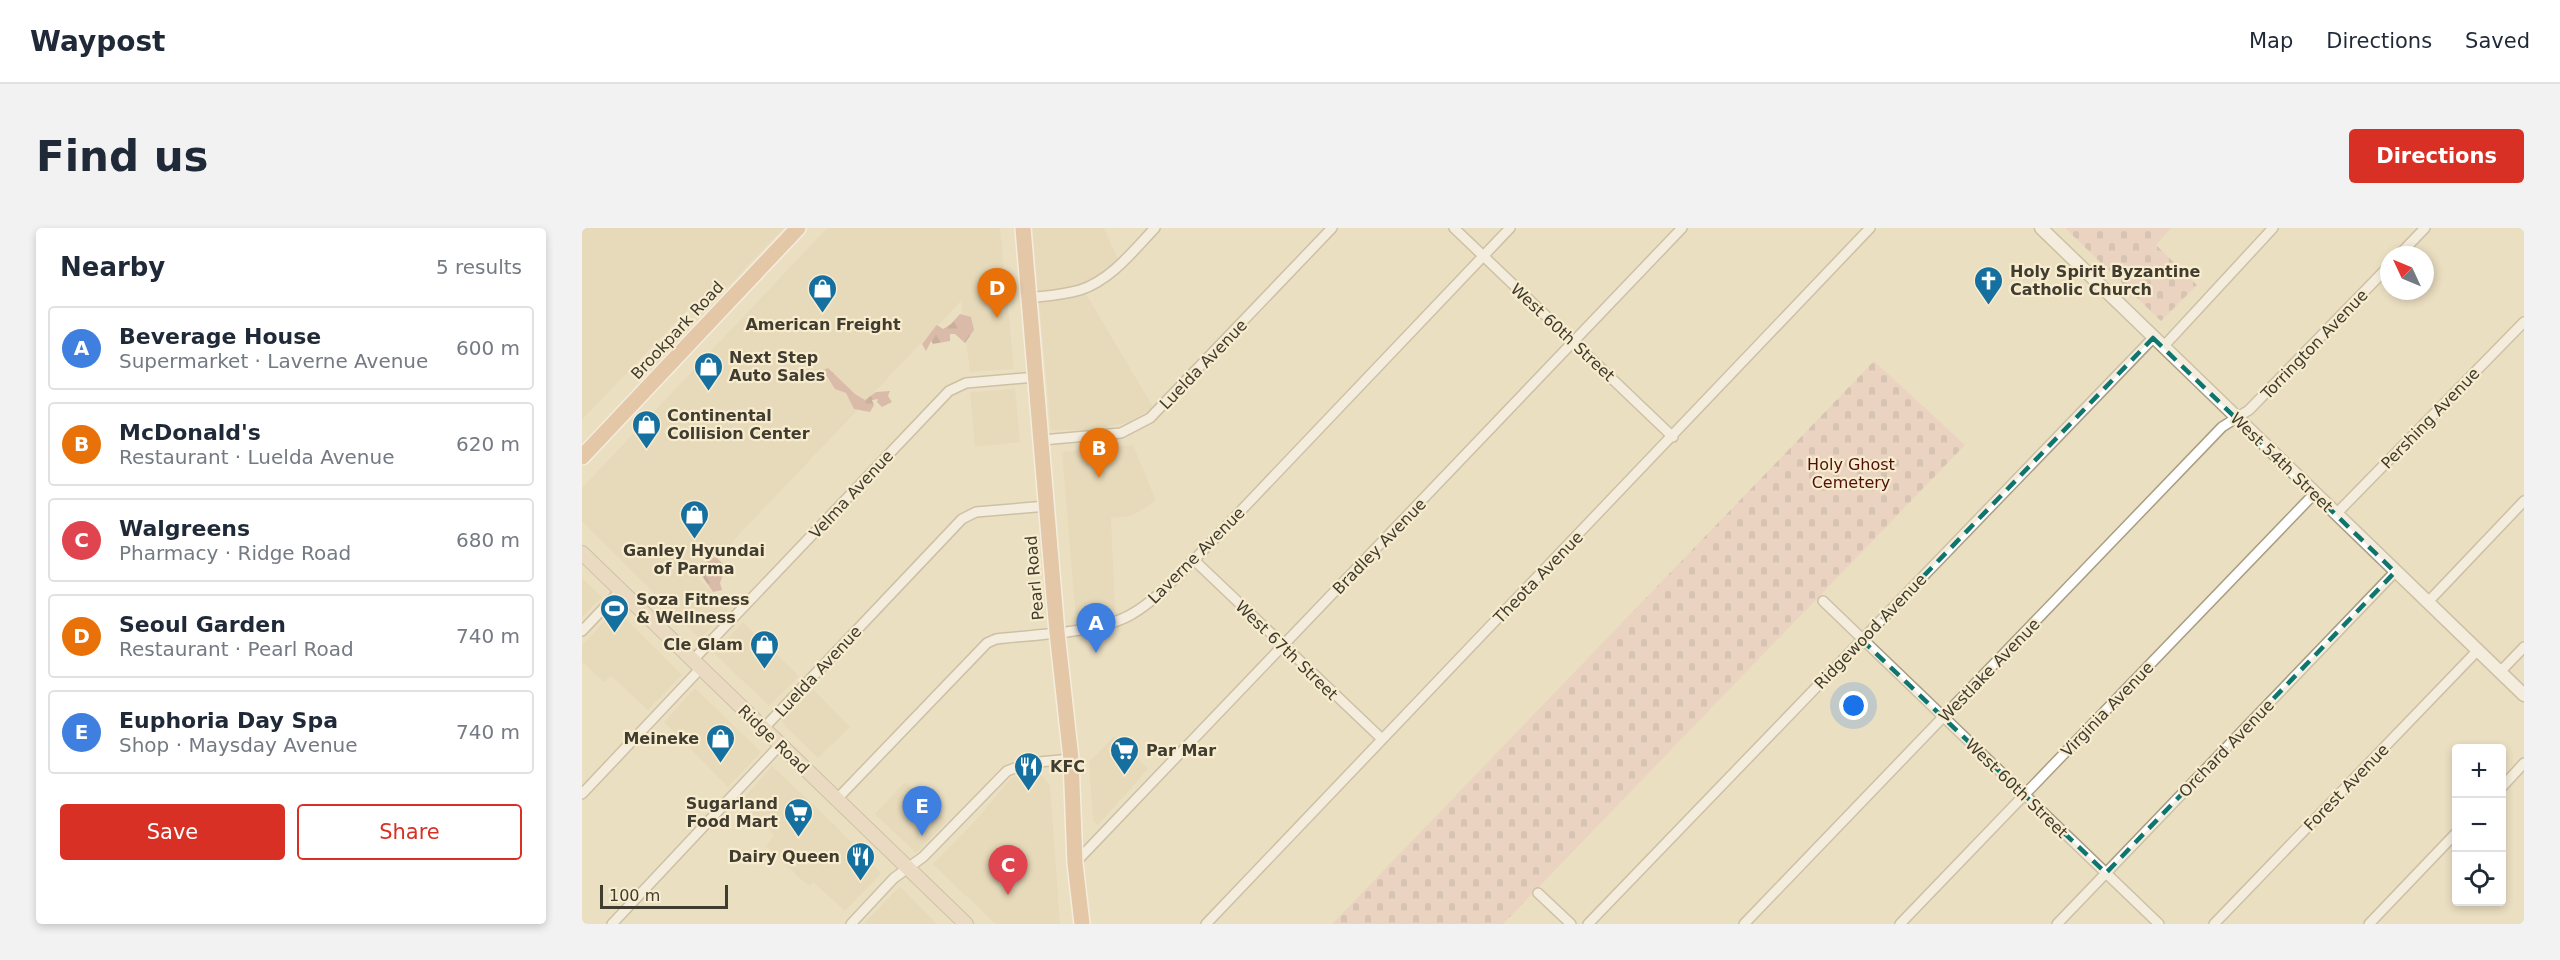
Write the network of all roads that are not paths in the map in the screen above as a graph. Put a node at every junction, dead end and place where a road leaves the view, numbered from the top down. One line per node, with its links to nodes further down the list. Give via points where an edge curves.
1 (798, 228): 23 (main road, Brookpark Road)
2 (1023, 228): 15 (main road, Pearl Road)
3 (1155, 228): 15 (street, via 1096,283 1070,293)
4 (1332, 228): 22 (street, Luelda Avenue, via 1150,418 1120,433)
5 (1454, 228): 13 (street, West 60th Street)
6 (1510, 228): 13 (street, Laverne Avenue)
7 (1682, 228): 17 (street, Bradley Avenue)
8 (1870, 228): 21 (street, Theota Avenue)
9 (2041, 228): 18 (street, West 54th Street)
10 (2273, 228): 18 (street, Ridgewood Avenue)
11 (2426, 228): 12 (street)
12 (2408, 246)
13 (1483, 256): 17 (street, West 60th Street); 29 (street, Laverne Avenue)
14 (2380, 275): 20 (street, Torrington Avenue, via 2249,410)
15 (1028, 297): 19 (main road, Pearl Road)
16 (2524, 322): 27 (street, Pershing Avenue)
17 (1574, 342): 21 (street, West 60th Street); 37 (street, Bradley Avenue)
18 (2158, 342): 20 (street, West 54th Street); 36 (street, Ridgewood Avenue)
19 (1035, 376): 22 (main road, Pearl Road); 40 (street, Velma Avenue, via 966,383 949,391)
20 (2235, 417): 24 (street, West 54th Street); 43 (street, Westlake Avenue)
21 (1673, 437): 45 (street, Theota Avenue)
22 (1042, 440): 26 (main road, Pearl Road)
23 (582, 457)
24 (2314, 495): 27 (street, West 54th Street); 51 (street, Virginia Avenue)
25 (2524, 501): 33 (street)
26 (1047, 506): 35 (main road, Pearl Road); 44 (street, Luelda Avenue, via 976,512 962,519)
27 (2336, 514): 30 (street, West 54th Street)
28 (582, 553): 31 (main road, Ridge Road)
29 (1194, 560): 35 (street, Laverne Avenue, via 1161,593 1130,616); 37 (street, West 67th Street)
30 (2395, 572): 33 (street, West 54th Street); 56 (street, Orchard Avenue)
31 (620, 591): 34 (street); 40 (main road, Ridge Road)
32 (1823, 601): 36 (street, West 60th Street)
33 (2427, 603): 39 (street, West 54th Street)
34 (582, 631)
35 (1057, 632): 47 (main road, Pearl Road); 52 (street, Laverne Avenue, via 987,643)
36 (1862, 640): 43 (street, West 60th Street); 64 (street, Ridgewood Avenue)
37 (1283, 646): 45 (street, West 67th Street); 54 (street, Bradley Avenue)
38 (2524, 648): 41 (street)
39 (2478, 650): 41 (street, West 54th Street); 69 (street, Forest Avenue)
40 (696, 665): 44 (main road, Ridge Road); 50 (street, Velma Avenue)
41 (2500, 672): 42 (street, West 54th Street)
42 (2524, 695)
43 (1943, 718): 51 (street, West 60th Street); 65 (street, Westlake Avenue)
44 (763, 729): 46 (main road, Ridge Road)
45 (1382, 739): 62 (street, Theota Avenue)
46 (780, 745): 52 (main road, Ridge Road); 58 (street)
47 (1071, 759): 54 (main road, Pearl Road); 55 (street, via 1011,768 923,857)
48 (2524, 763): 49 (street)
49 (2506, 782)
50 (582, 794)
51 (2024, 795): 56 (street, West 60th Street); 66 (street, Virginia Avenue)
52 (837, 799): 55 (main road, Ridge Road)
53 (2452, 838): 70 (street)
54 (1075, 863): 61 (main road, Pearl Road)
55 (907, 868): 59 (street); 60 (main road, Ridge Road)
56 (2106, 873): 67 (street, Orchard Avenue); 68 (street, West 60th Street)
57 (1538, 893): 63 (street)
58 (612, 924)
59 (851, 924)
60 (966, 924)
61 (1082, 924)
62 (1206, 924)
63 (1570, 924)
64 (1588, 924)
65 (1744, 924)
66 (1900, 924)
67 (2057, 924)
68 (2159, 924)
69 (2214, 924)
70 (2369, 924)

